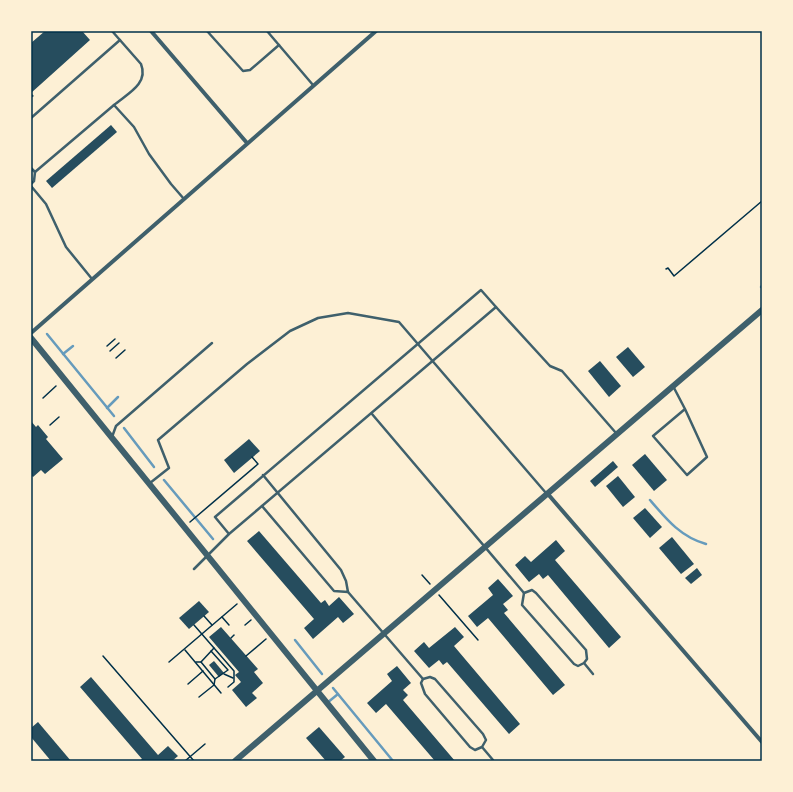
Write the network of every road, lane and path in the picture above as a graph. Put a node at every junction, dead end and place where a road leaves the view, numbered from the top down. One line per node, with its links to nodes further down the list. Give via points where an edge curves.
1 (112, 31): 6 (lane)
2 (151, 31): 11 (street)
3 (207, 31): 7 (lane, via 243,71 250,70)
4 (267, 31): 7 (lane)
5 (376, 31): 8 (street)
6 (120, 40): 9 (lane, via 144,71 140,83); 10 (lane)
7 (279, 45): 8 (lane)
8 (314, 86): 11 (street)
9 (114, 105): 13 (lane); 15 (lane, via 134,128 149,154)
10 (31, 118)
11 (247, 143): 15 (street)
12 (31, 168): 13 (lane)
13 (35, 172): 14 (lane)
14 (31, 185): 18 (lane, via 46,204 66,247)
15 (184, 199): 18 (street)
16 (762, 201): 17 (path, via 674,276 668,268)
17 (666, 269)
18 (93, 280): 21 (street)
19 (496, 307): 26 (lane, via 481,290); 31 (lane); 39 (lane, via 550,366 562,372)
20 (762, 310): 33 (street)
21 (31, 333)
22 (31, 338): 40 (street)
23 (115, 339): 27 (path)
24 (119, 343): 29 (path)
25 (212, 343): 40 (lane, via 116,426)
26 (419, 343): 31 (lane); 42 (lane); 43 (lane, via 400,322 348,313 318,318 290,331 158,440 169,468)
27 (106, 346)
28 (125, 350): 30 (path)
29 (110, 351)
30 (116, 358)
31 (434, 361): 36 (lane); 45 (lane)
32 (56, 386): 34 (path)
33 (673, 386): 35 (lane); 39 (street)
34 (43, 398)
35 (685, 409): 35 (lane, via 654,436 687,475 707,457)
36 (372, 414): 44 (lane); 49 (lane)
37 (59, 417): 38 (path)
38 (50, 425)
39 (617, 433): 45 (street)
40 (111, 437): 43 (street)
41 (252, 457): 47 (path, via 258,464)
42 (263, 475): 44 (lane); 48 (lane, via 215,517)
43 (150, 483): 50 (street)
44 (278, 493): 46 (lane); 54 (lane, via 340,570)
45 (546, 493): 49 (street); 89 (street)
46 (262, 506): 48 (lane); 54 (lane, via 334,591)
47 (192, 521)
48 (230, 534): 50 (lane)
49 (485, 547): 53 (street); 55 (lane)
50 (207, 555): 51 (lane); 56 (street)
51 (194, 569)
52 (422, 575): 53 (path)
53 (434, 590): 62 (street); 67 (path)
54 (348, 592): 62 (lane)
55 (524, 593): 76 (lane, via 522,605 574,664 578,666); 76 (lane, via 532,590 536,593 586,650 587,658)
56 (242, 599): 58 (path); 65 (street)
57 (204, 616): 60 (path)
58 (222, 617): 60 (path); 61 (path)
59 (194, 625): 63 (path)
60 (212, 625): 63 (path)
61 (229, 625)
62 (384, 633): 82 (lane); 86 (street)
63 (202, 634): 68 (path); 69 (path)
64 (234, 635): 66 (path)
65 (271, 635): 72 (path); 86 (street)
66 (231, 638)
67 (478, 640)
68 (214, 648): 70 (path); 80 (path, via 234,671)
69 (184, 650): 73 (path); 74 (path)
70 (212, 652): 75 (path); 78 (path, via 228,670)
71 (103, 656): 92 (path)
72 (246, 656)
73 (169, 662)
74 (196, 662): 75 (path); 77 (path)
75 (201, 662): 81 (path)
76 (584, 663): 79 (lane)
77 (203, 671): 83 (path); 84 (path)
78 (224, 674): 80 (path); 81 (path)
79 (593, 674)
80 (234, 678): 85 (path, via 234,682)
81 (216, 679): 84 (path)
82 (423, 679): 91 (lane, via 421,687 425,694 470,747 475,750); 91 (lane, via 435,679 483,734 486,740)
83 (188, 684)
84 (214, 685): 87 (path); 88 (path)
85 (228, 687)
86 (316, 691): 96 (street); 97 (street)
87 (221, 693)
88 (199, 697)
89 (762, 742)
90 (205, 744): 92 (path)
91 (482, 747): 93 (lane)
92 (190, 757): 94 (path); 95 (path)
93 (494, 760)
94 (185, 761)
95 (194, 761)
96 (235, 761)
97 (374, 761)

